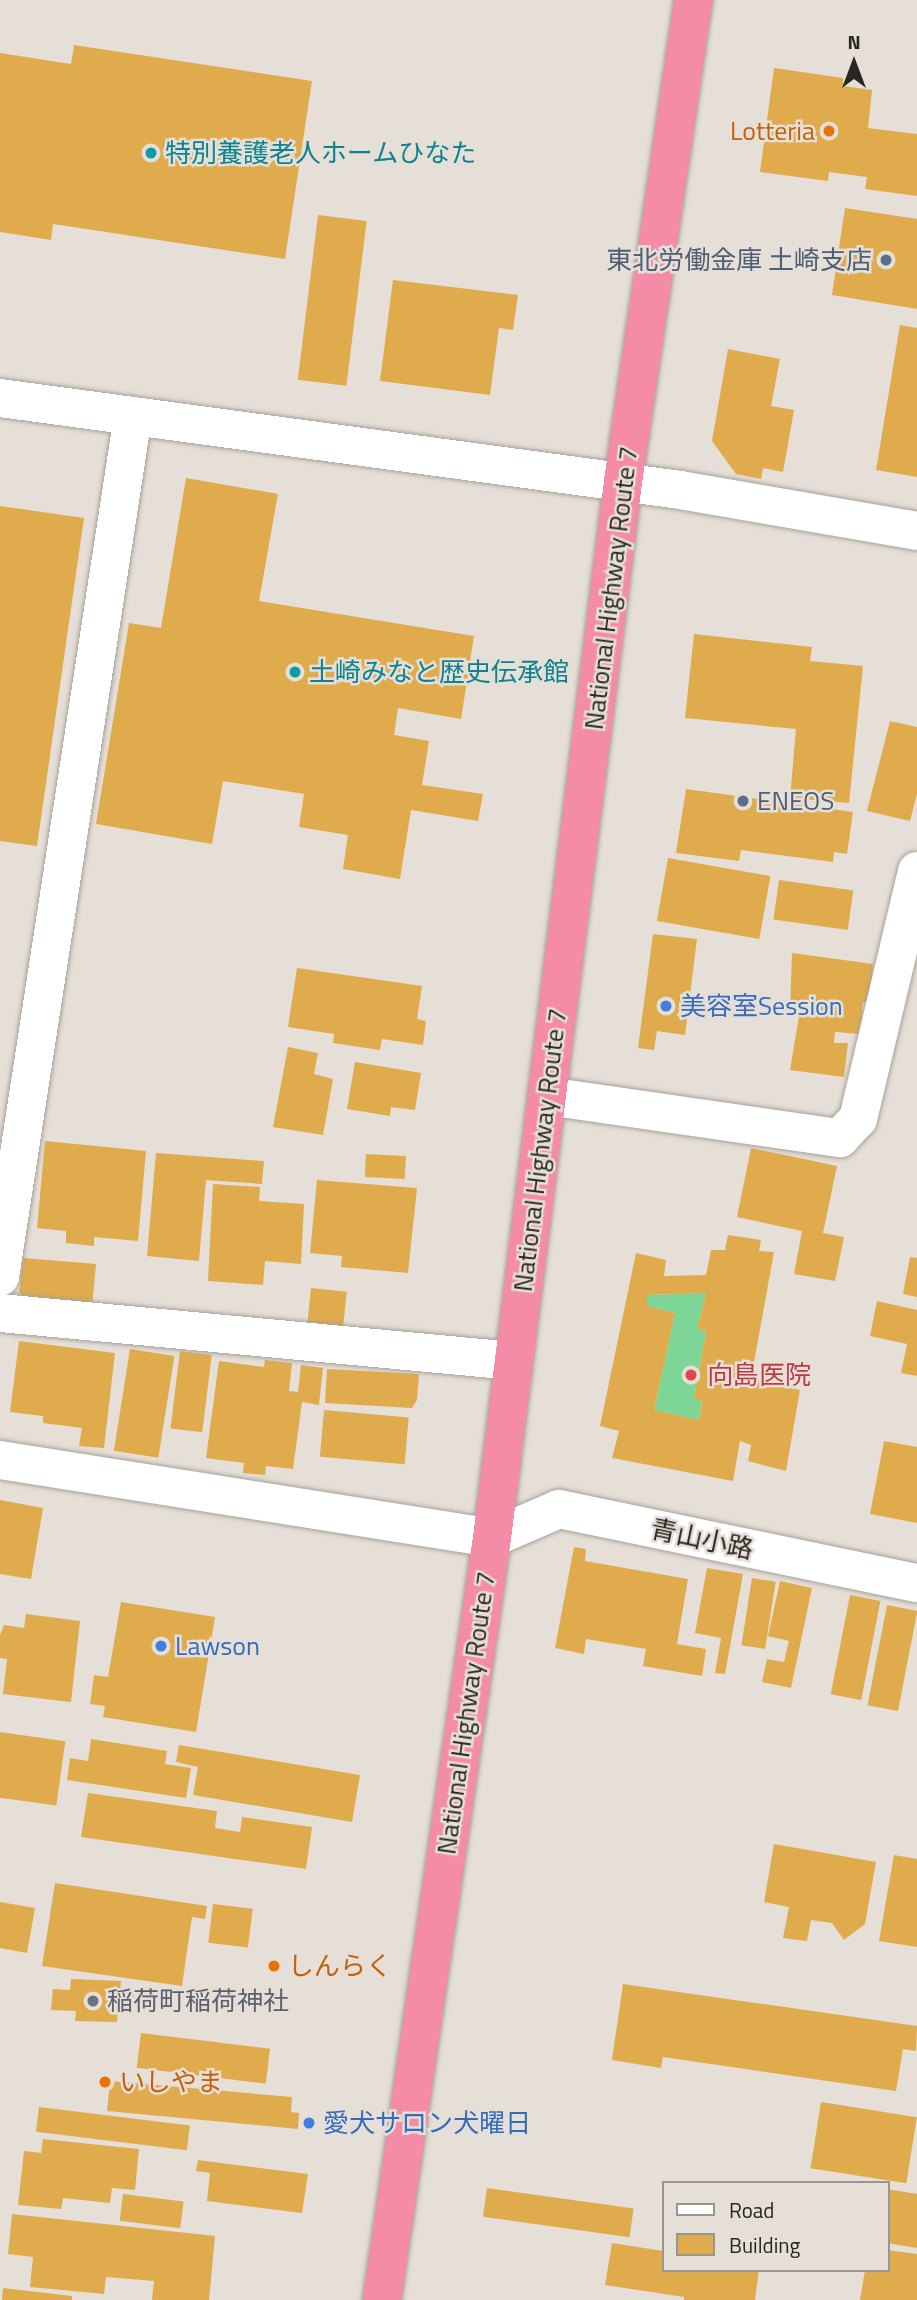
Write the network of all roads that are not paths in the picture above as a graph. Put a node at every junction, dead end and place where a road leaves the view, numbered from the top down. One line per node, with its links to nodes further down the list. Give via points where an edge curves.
1 (692, 0): 4 (highway, National Highway Route 7)
2 (0, 398): 3 (street)
3 (133, 416): 4 (street); 8 (street)
4 (623, 482): 5 (street); 7 (highway, National Highway Route 7)
5 (917, 531)
6 (917, 871): 7 (street, via 858,1119 840,1138)
7 (547, 1096): 10 (highway, National Highway Route 7)
8 (0, 1276)
9 (0, 1313): 10 (street)
10 (514, 1362): 12 (highway, National Highway Route 7)
11 (0, 1460): 12 (street)
12 (492, 1538): 13 (street, 青山小路, via 559,1509); 14 (highway, National Highway Route 7)
13 (917, 1583)
14 (382, 2300)

